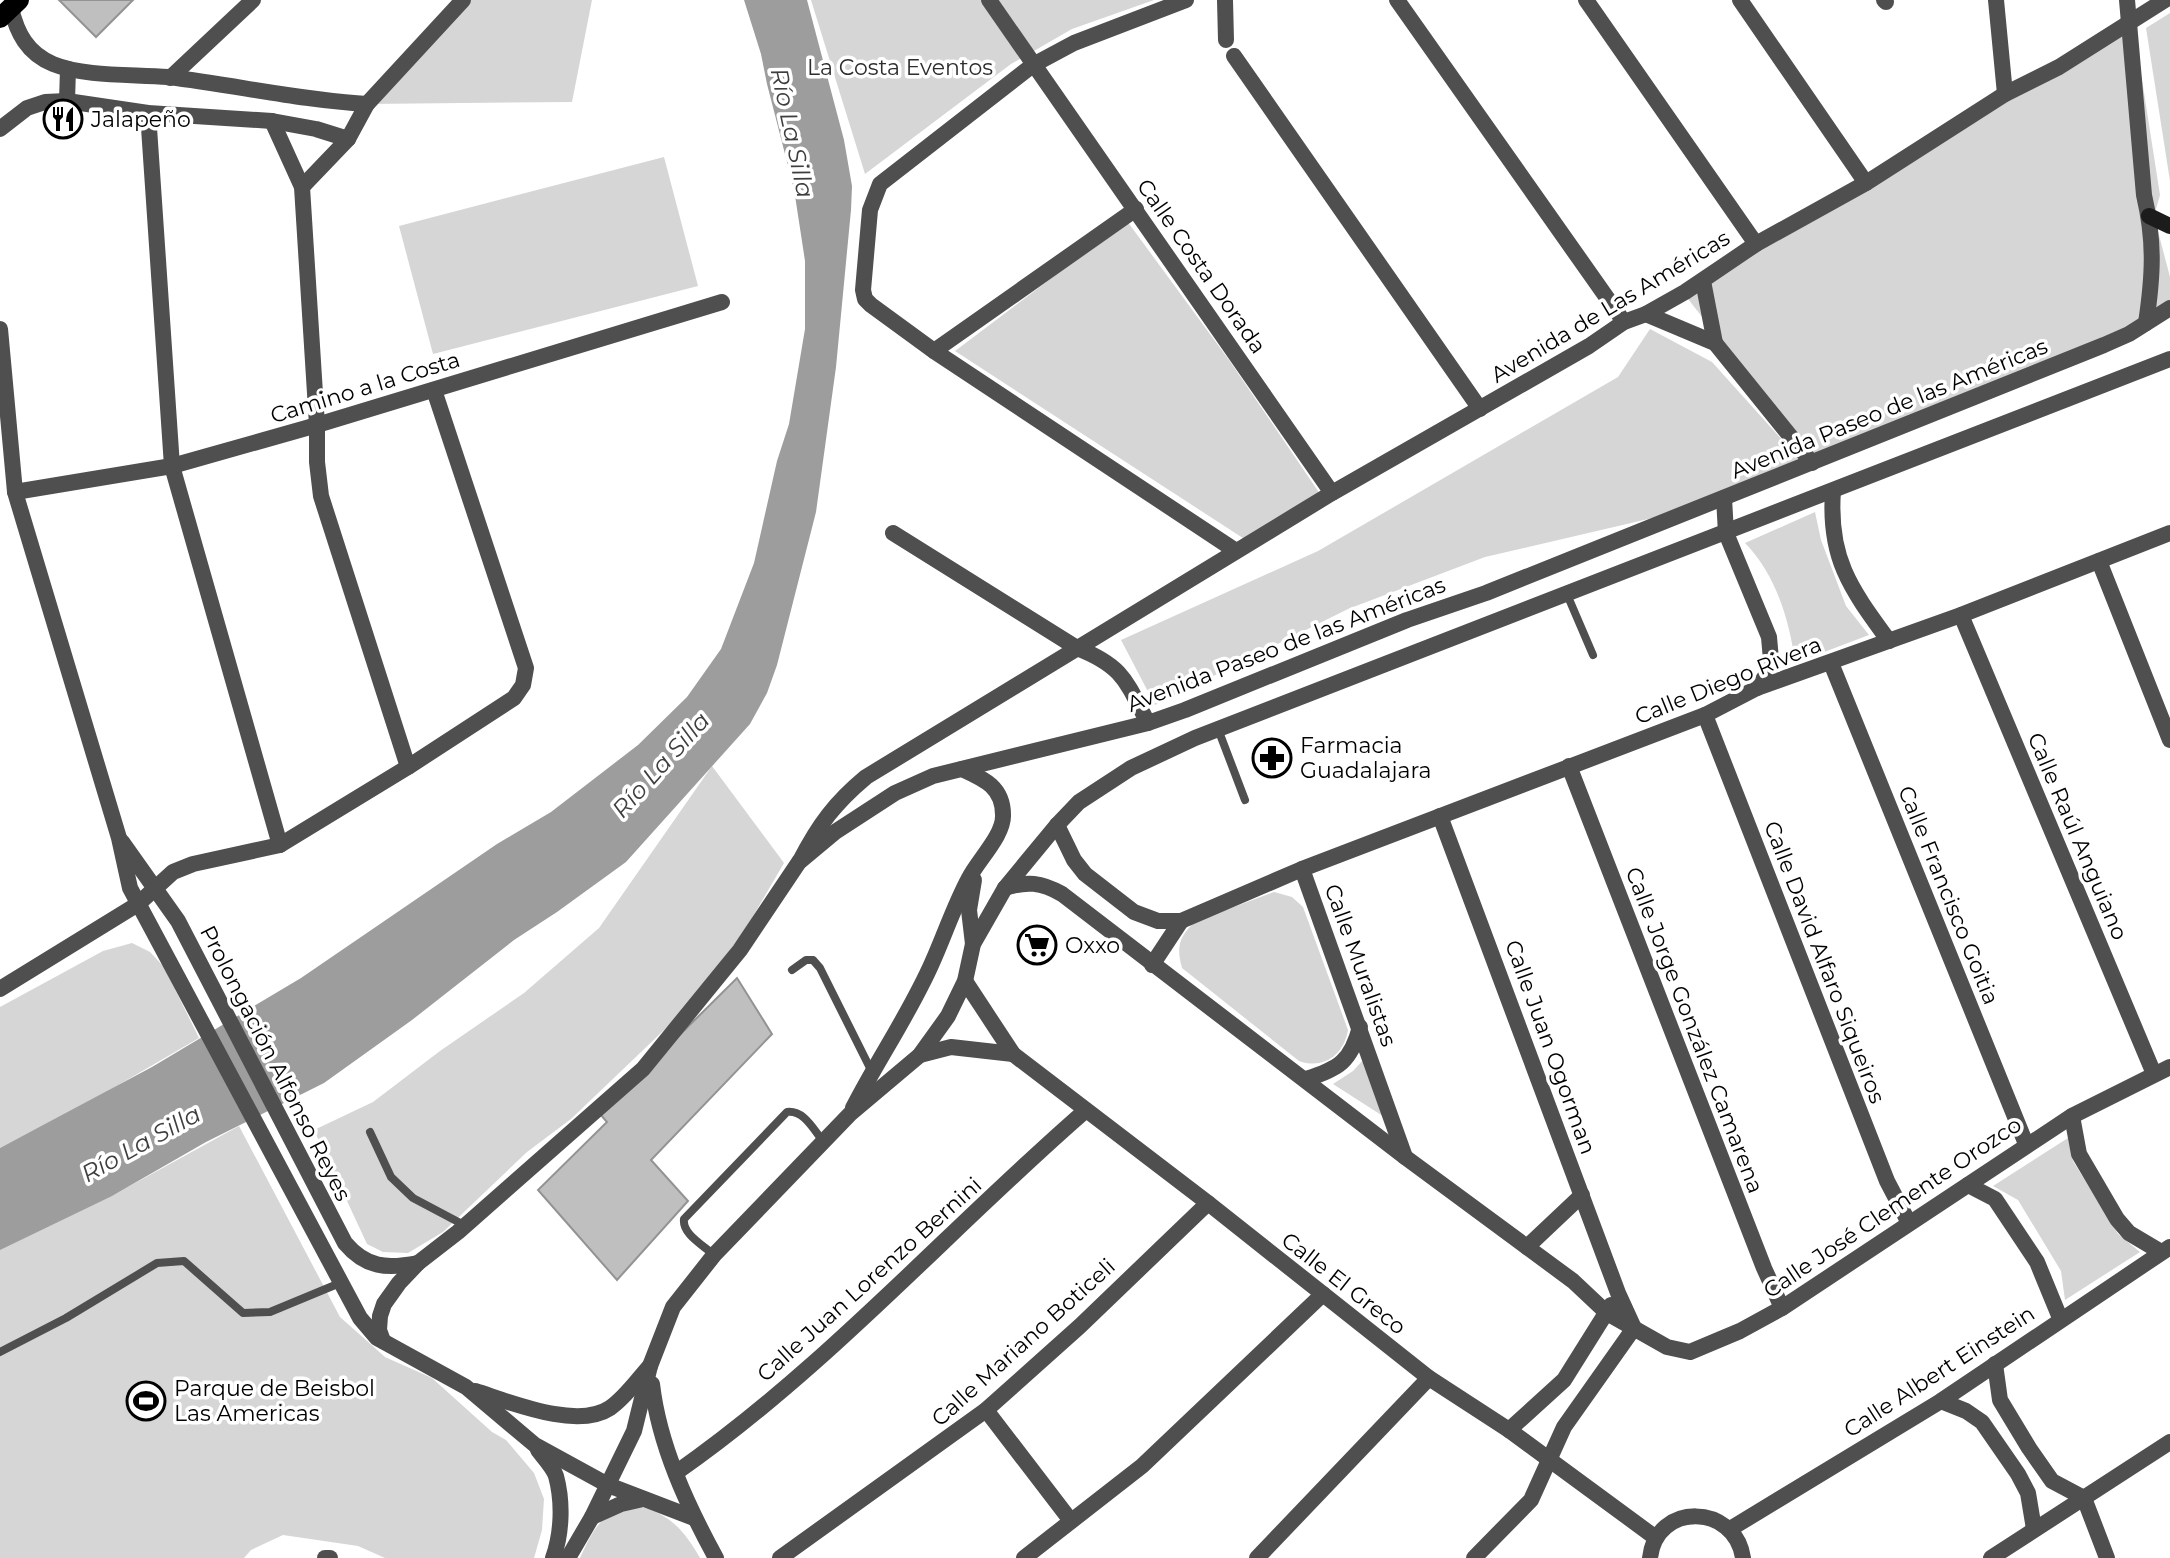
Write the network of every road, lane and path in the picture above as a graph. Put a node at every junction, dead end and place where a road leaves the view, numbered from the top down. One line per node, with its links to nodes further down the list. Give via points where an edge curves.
1 (253, 0): 18 (street)
2 (463, 0): 21 (street)
3 (989, 0): 16 (street, Calle Costa Dorada)
4 (1186, 0): 16 (street, via 1074,43)
5 (1225, 0): 14 (street)
6 (1397, 0): 36 (street)
7 (1586, 0): 31 (street)
8 (1740, 0): 26 (street)
9 (1996, 0): 19 (street)
10 (2127, 0): 13 (street)
11 (2165, 0): 13 (street, Avenida de Las Américas)
12 (10, 9): 17 (street, via 23,41)
13 (2130, 20): 19 (street, Avenida de Las Américas, via 2059,67); 29 (street)
14 (1226, 40)
15 (1234, 56): 43 (street)
16 (1033, 65): 28 (street, Calle Costa Dorada); 40 (street, via 880,184 874,196 865,299)
17 (68, 69): 18 (street); 20 (street)
18 (170, 78): 21 (street)
19 (2005, 94): 26 (street, Avenida de Las Américas)
20 (67, 101): 22 (street); 24 (street, via 27,108)
21 (367, 104): 25 (street)
22 (148, 113): 23 (street); 46 (street)
23 (272, 121): 25 (street); 27 (street)
24 (0, 129)
25 (348, 139): 27 (street)
26 (1866, 183): 31 (street, Avenida de Las Américas)
27 (302, 187): 44 (street)
28 (1136, 209): 40 (street); 49 (street, Calle Costa Dorada)
29 (2149, 216): 30 (main road); 37 (street, via 2154,271)
30 (2170, 226)
31 (1756, 244): 32 (street, Avenida de Las Américas)
32 (1703, 281): 35 (street, Avenida de Las Américas); 39 (street)
33 (722, 302): 42 (street, Camino a la Costa)
34 (2170, 308): 37 (street, Avenida Paseo de las Américas)
35 (1646, 314): 36 (street, Avenida de Las Américas); 39 (street)
36 (1624, 322): 43 (street, Avenida de Las Américas)
37 (2146, 323): 45 (street, Avenida Paseo de las Américas, via 2104,345)
38 (0, 329): 48 (street, Prolongación Alfonso Reyes)
39 (1715, 343): 45 (street)
40 (934, 351): 54 (street)
41 (2170, 359): 47 (street)
42 (434, 390): 44 (street, Camino a la Costa); 68 (street, via 526,668 514,698)
43 (1480, 409): 49 (street, Avenida de Las Américas)
44 (317, 425): 46 (street, Camino a la Costa); 68 (street, via 321,496)
45 (1812, 463): 50 (street, Avenida Paseo de las Américas)
46 (172, 466): 48 (street, Camino a la Costa); 74 (street)
47 (1833, 491): 52 (street); 58 (street, via 1832,538 1846,578)
48 (15, 492): 73 (street, Prolongación Alfonso Reyes)
49 (1332, 493): 54 (street, Avenida de Las Américas)
50 (1724, 498): 52 (street); 64 (street, Avenida Paseo de las Américas)
51 (893, 533): 59 (street)
52 (1726, 533): 56 (street); 62 (street, via 1769,637 1771,660)
53 (2170, 533): 55 (street, Calle Diego Rivera)
54 (1236, 551): 59 (street, Avenida de Las Américas)
55 (2099, 561): 57 (street, Calle Diego Rivera); 66 (street)
56 (1566, 592): 60 (lane); 65 (street)
57 (1961, 615): 58 (street, Calle Diego Rivera); 90 (street, Calle Raúl Anguiano)
58 (1889, 641): 61 (street, Calle Diego Rivera)
59 (1077, 648): 64 (street, via 1105,659 1124,677); 76 (street, via 866,777 831,810)
60 (1593, 655)
61 (1831, 663): 62 (street, Calle Diego Rivera); 98 (street, Calle Francisco Goitia)
62 (1757, 688): 63 (street, Calle Diego Rivera)
63 (1705, 715): 67 (street, Calle Diego Rivera); 103 (street, Calle David Alfaro Siqueiros, via 1887,1181)
64 (1148, 723): 69 (street, Avenida Paseo de las Américas)
65 (1218, 728): 70 (lane); 72 (street, via 1131,768 1079,802)
66 (2170, 740)
67 (1569, 766): 71 (street, Calle Diego Rivera); 112 (street, Calle Jorge González Camarena)
68 (408, 767): 74 (street)
69 (962, 769): 75 (street, via 996,788 1001,799 1004,817 999,834); 76 (street, Avenida Paseo de las Américas, via 895,793)
70 (1245, 800)
71 (1440, 816): 77 (street, Calle Diego Rivera); 101 (street, Calle Juan Ogorman)
72 (1057, 825): 79 (street); 81 (street, via 1085,874 1134,912 1158,921)
73 (119, 838): 78 (street, Prolongación Alfonso Reyes); 80 (street, Prolongación Alfonso Reyes)
74 (280, 845): 78 (street, via 193,864)
75 (981, 855): 82 (street, via 969,910); 91 (street, via 932,962)
76 (799, 862): 104 (street, Avenida Paseo de las Américas, via 740,950 643,1069)
77 (1302, 869): 81 (street, Calle Muralistas); 87 (street, Calle Muralistas)
78 (156, 887): 80 (street); 108 (street, Prolongación Alfonso Reyes, via 345,1243 364,1261 380,1267)
79 (1005, 888): 82 (street); 83 (street, via 1026,882 1046,885)
80 (138, 904): 86 (street); 109 (street, Prolongación Alfonso Reyes)
81 (1181, 921): 83 (street)
82 (973, 944): 85 (street)
83 (1152, 965): 92 (street)
84 (792, 970): 91 (lane, via 806,960 820,968)
85 (965, 981): 88 (street, Calle El Greco); 89 (street)
86 (1, 985)
87 (1360, 1027): 92 (street, via 1343,1062); 99 (street, Calle Muralistas)
88 (1013, 1054): 89 (street, via 951,1047); 93 (street, Calle El Greco)
89 (920, 1055): 94 (street)
90 (2162, 1071): 95 (street, Calle José Clemente Orozco)
91 (872, 1072): 94 (street)
92 (1306, 1079): 99 (street)
93 (1085, 1111): 102 (street, Calle El Greco); 128 (street, Calle Juan Lorenzo Bernini, via 844,1335 728,1436)
94 (850, 1114): 97 (street)
95 (2072, 1116): 98 (street, Calle José Clemente Orozco); 106 (street, via 2079,1154 2117,1219 2129,1233)
96 (370, 1132): 104 (lane, via 391,1177 413,1198)
97 (823, 1141): 107 (street); 107 (lane, via 801,1115 787,1112 694,1208 682,1224)
98 (2026, 1144): 100 (street, Calle José Clemente Orozco)
99 (1405, 1157): 105 (street)
100 (1968, 1185): 103 (street, Calle José Clemente Orozco); 114 (street, via 1995,1199 2037,1262)
101 (1582, 1195): 105 (street); 110 (street, Calle Juan Ogorman)
102 (1208, 1203): 111 (street, Calle El Greco); 123 (street, Calle Mariano Boticeli)
103 (1909, 1223): 112 (street, Calle José Clemente Orozco)
104 (465, 1226): 108 (street, Avenida Paseo de las Américas)
105 (1527, 1247): 113 (street)
106 (2165, 1249): 114 (street, Calle Albert Einstein)
107 (714, 1255): 119 (street, via 673,1307)
108 (418, 1263): 116 (street, Avenida Paseo de las Américas, via 384,1304 379,1330)
109 (340, 1283): 116 (street, Prolongación Alfonso Reyes, via 360,1318); 117 (lane, via 270,1312 243,1313 184,1261 157,1263)
110 (1618, 1293): 113 (street); 115 (street, Calle Juan Ogorman)
111 (1323, 1294): 120 (street, Calle El Greco); 134 (street, via 1142,1466)
112 (1782, 1308): 115 (street, Calle José Clemente Orozco, via 1690,1352 1667,1347)
113 (1607, 1313): 115 (street, Calle José Clemente Orozco); 124 (street, via 1564,1380)
114 (2060, 1318): 118 (street, Calle Albert Einstein)
115 (1634, 1328): 127 (street, via 1564,1427)
116 (383, 1341): 121 (street, Prolongación Alfonso Reyes)
117 (0, 1352)
118 (1995, 1364): 122 (street, Calle Albert Einstein); 130 (street, via 2004,1409 2029,1448 2052,1481)
119 (650, 1366): 121 (street, via 611,1407 595,1414 526,1408); 128 (street, via 655,1412); 129 (street, via 634,1431)
120 (1429, 1378): 124 (street, Calle El Greco); 143 (street)
121 (466, 1387): 126 (street)
122 (1941, 1401): 135 (street, Calle Albert Einstein); 136 (street, via 1982,1422 2028,1493)
123 (986, 1410): 134 (street); 141 (street, Calle Mariano Boticeli)
124 (1509, 1430): 127 (street, Calle El Greco)
125 (2170, 1442): 130 (street)
126 (535, 1445): 129 (street); 138 (street, via 555,1474 559,1496)
127 (1550, 1461): 137 (street, Calle El Greco); 144 (street, via 1531,1500)
128 (677, 1472): 133 (street)
129 (608, 1485): 131 (street); 132 (street)
130 (2084, 1498): 136 (street); 148 (street)
131 (643, 1499): 132 (street); 133 (street)
132 (592, 1517): 139 (street)
133 (694, 1518): 140 (street)
134 (1071, 1521): 142 (street)
135 (1730, 1529): 137 (street, via 1699,1516 1682,1518); 146 (street)
136 (2034, 1529): 147 (street)
137 (1656, 1538): 145 (street)
138 (553, 1558)
139 (568, 1558)
140 (716, 1558)
141 (780, 1558)
142 (1024, 1558)
143 (1257, 1558)
144 (1474, 1558)
145 (1650, 1558)
146 (1743, 1558)
147 (1991, 1558)
148 (2107, 1558)

